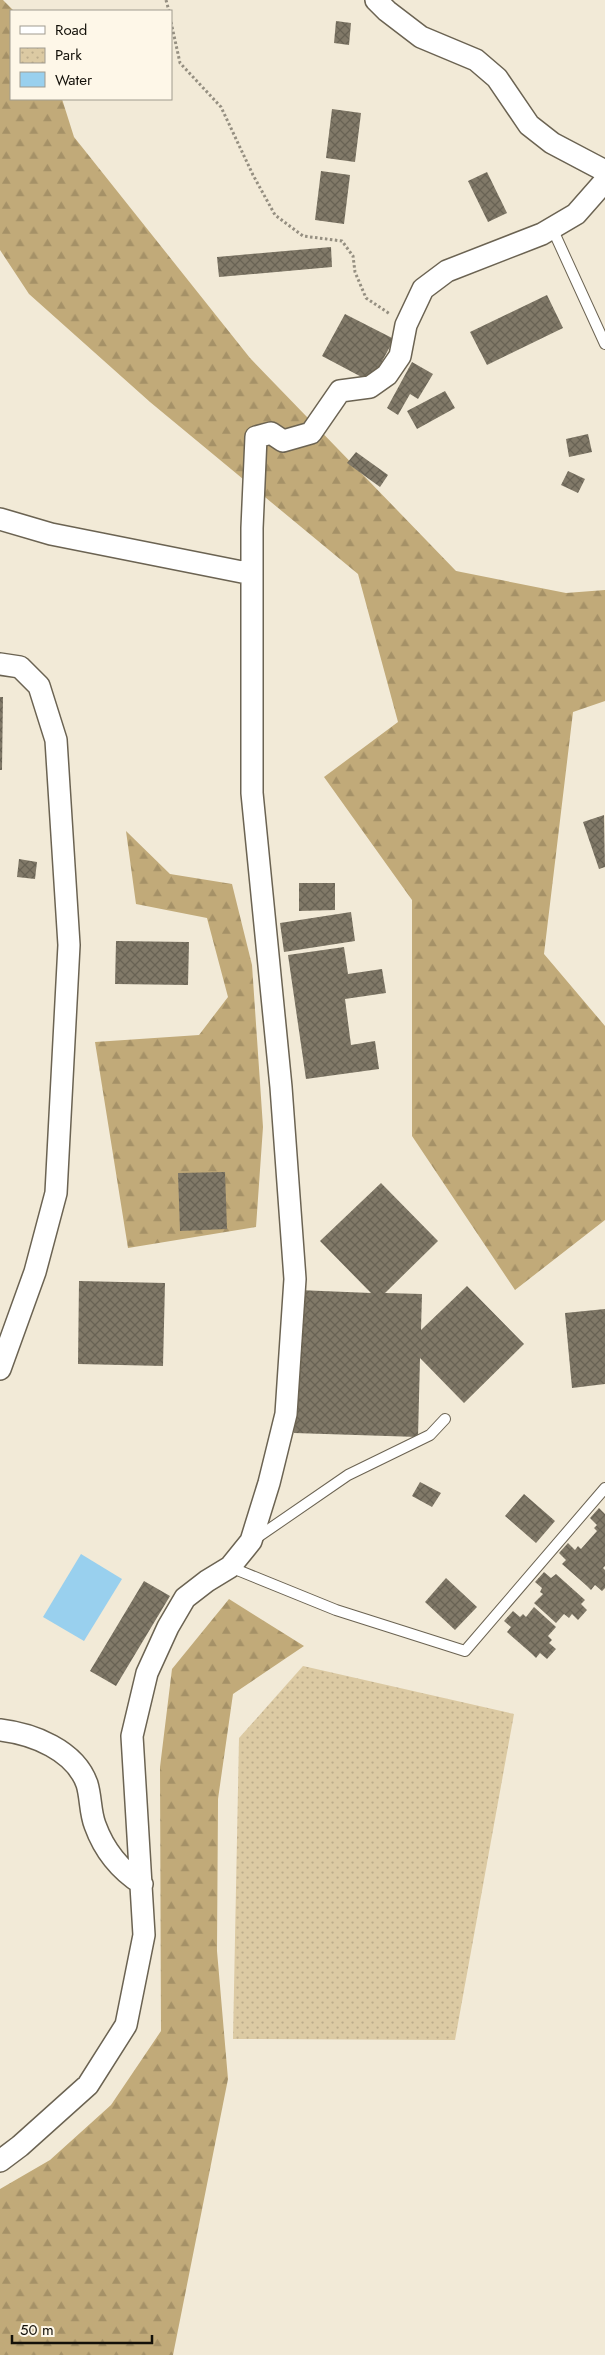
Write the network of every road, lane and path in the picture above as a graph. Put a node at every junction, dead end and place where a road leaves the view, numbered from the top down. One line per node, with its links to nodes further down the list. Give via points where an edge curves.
1 (376, 0): 3 (street, via 421,37 476,60 497,78 529,125 552,143)
2 (172, 27): 6 (path, via 180,63 221,107 275,215 303,236 342,241 354,256 355,272 366,298)
3 (605, 171)
4 (605, 181): 5 (street, via 576,214)
5 (552, 228): 6 (street, via 447,271 423,289); 7 (lane)
6 (406, 325): 9 (street, via 400,356 387,376 370,387 340,391 310,433 283,441 271,433 256,437)
7 (605, 344)
8 (0, 520): 9 (street, via 51,534)
9 (252, 574): 14 (street, via 252,793 281,1086 295,1279 286,1414)
10 (0, 664): 11 (street, via 20,667 39,686 56,740 69,945 56,1193 35,1272)
11 (0, 1370)
12 (445, 1419): 14 (lane, via 430,1435 348,1475)
13 (605, 1488): 15 (lane, via 465,1651 336,1610)
14 (251, 1541): 15 (street)
15 (230, 1567): 17 (street, via 185,1598 147,1672 132,1736)
16 (0, 1730): 17 (street, via 16,1732 55,1747 74,1764 86,1783 95,1825 115,1863)
17 (142, 1884): 18 (street, via 144,1934 126,2025 88,2085)
18 (0, 2161)

